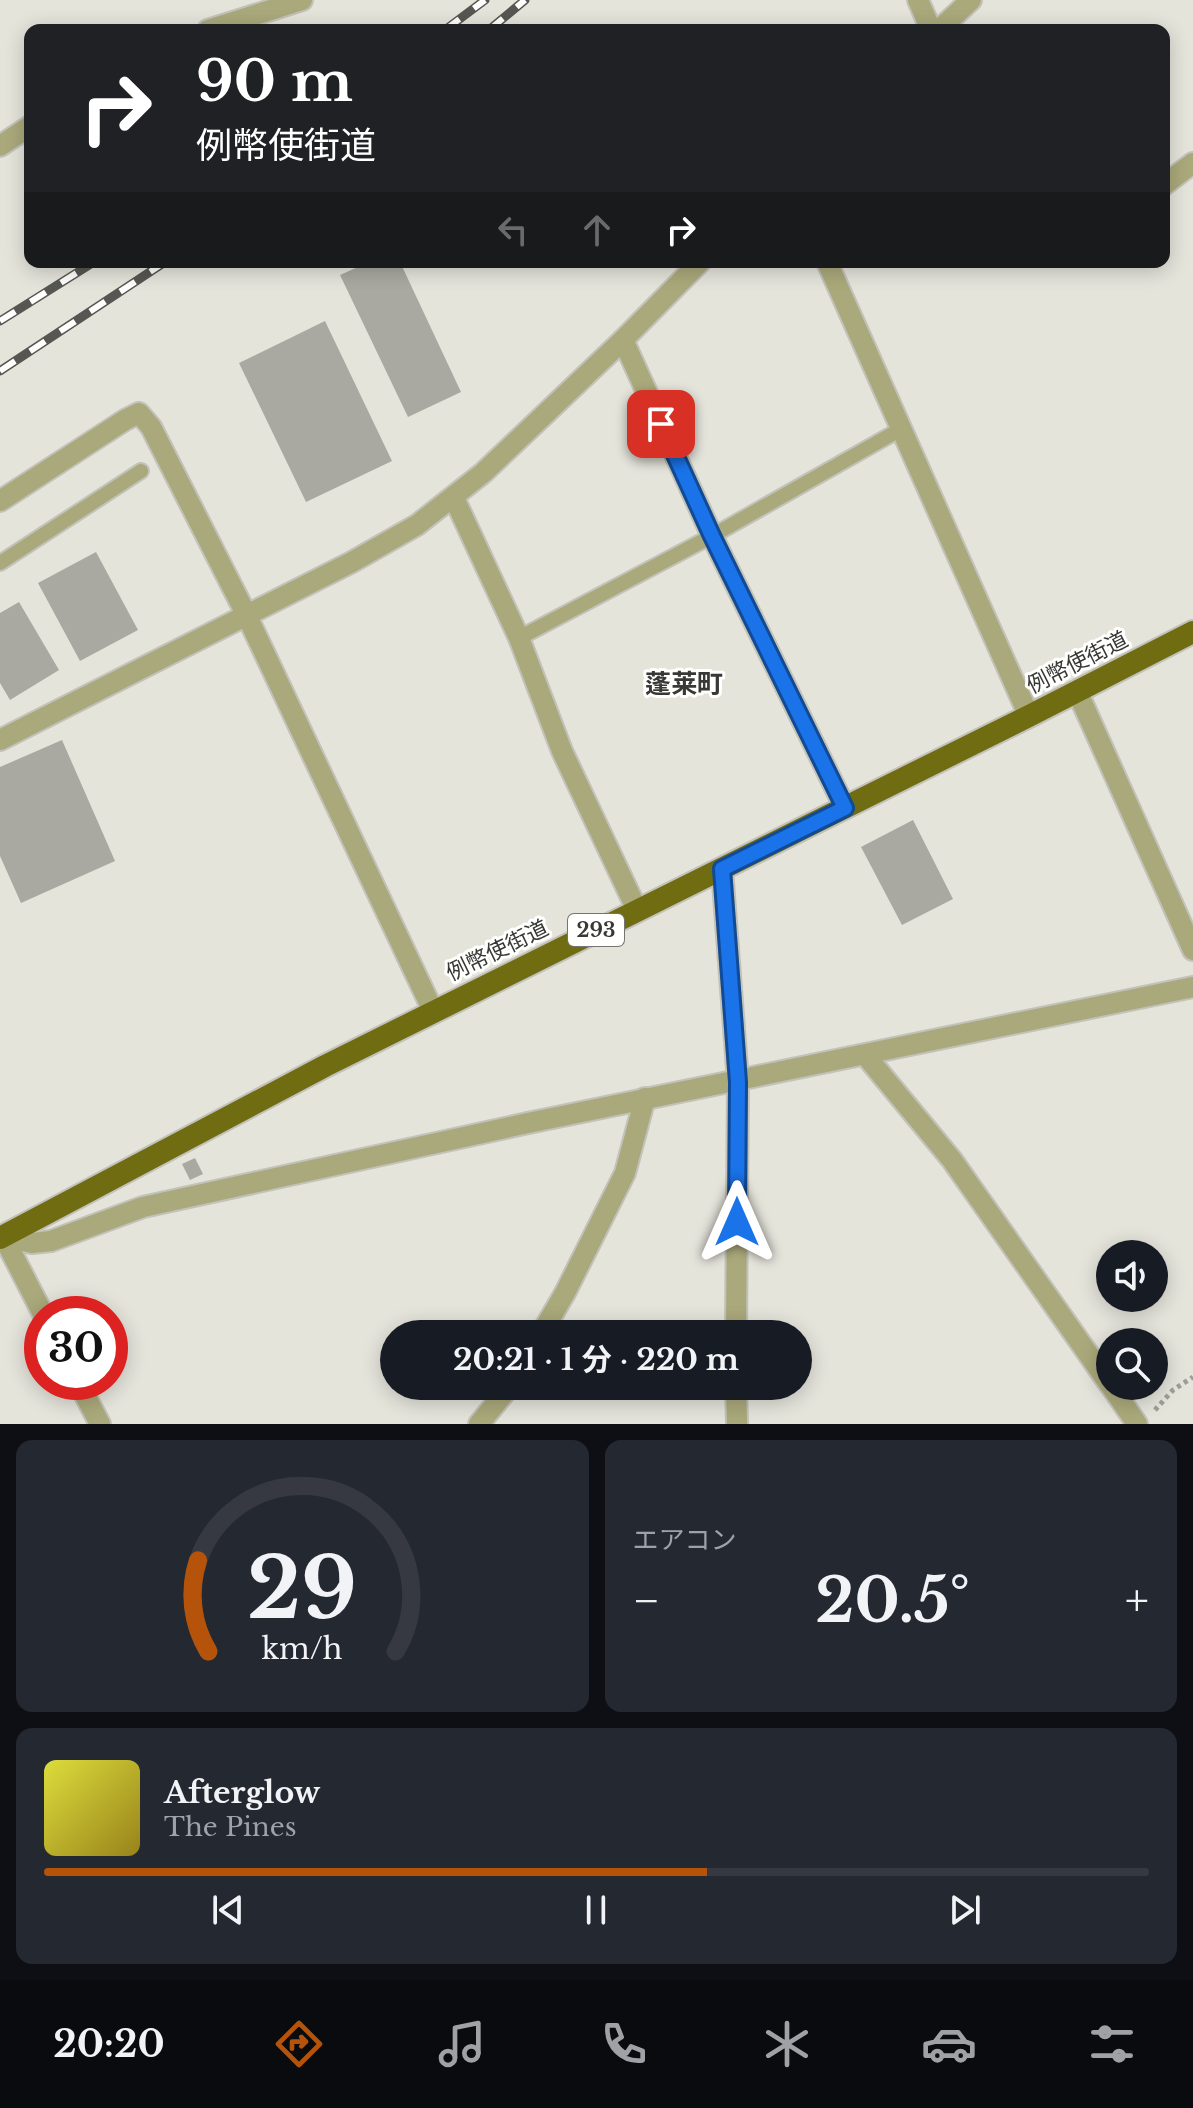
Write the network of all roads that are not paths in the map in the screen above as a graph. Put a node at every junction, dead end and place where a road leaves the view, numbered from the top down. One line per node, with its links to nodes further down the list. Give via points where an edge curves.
1 (302, 0): 4 (street)
2 (918, 0): 5 (street)
3 (971, 0): 6 (street)
4 (227, 24)
5 (928, 24)
6 (945, 24)
7 (24, 130): 8 (street)
8 (0, 146)
9 (1193, 163): 10 (street)
10 (1170, 180)
11 (694, 268): 13 (street)
12 (830, 268): 14 (street)
13 (623, 340): 16 (street); 18 (street)
14 (901, 429): 18 (lane); 24 (street)
15 (141, 471): 19 (lane)
16 (454, 498): 20 (street, via 384,545); 22 (street)
17 (0, 501): 20 (street, via 139,413 151,427)
18 (712, 536): 22 (lane); 26 (street)
19 (0, 563)
20 (247, 616): 25 (street); 31 (street)
21 (1193, 632): 23 (highway, 例幣使街道 / 293)
22 (519, 638): 28 (street, via 562,751)
23 (1077, 691): 24 (highway, 例幣使街道 / 293); 29 (street)
24 (1029, 716): 26 (highway, 例幣使街道 / 293)
25 (0, 740)
26 (845, 808): 27 (highway, 例幣使街道 / 293)
27 (722, 869): 28 (highway, 例幣使街道 / 293); 33 (street)
28 (637, 910): 31 (highway, 例幣使街道 / 293)
29 (1193, 950)
30 (1193, 987): 32 (street)
31 (433, 1011): 35 (highway, 例幣使街道 / 293)
32 (866, 1056): 33 (street); 39 (street, via 952,1160)
33 (738, 1082): 34 (street); 38 (street)
34 (645, 1098): 35 (street, via 143,1207 51,1241); 37 (street, via 625,1173)
35 (2, 1237): 36 (street)
36 (33, 1296)
37 (549, 1320)
38 (736, 1320)
39 (1096, 1366)
40 (87, 1400): 45 (street)
41 (499, 1400): 46 (street)
42 (736, 1400): 47 (street)
43 (1125, 1400): 44 (street)
44 (1144, 1418)
45 (100, 1424)
46 (479, 1424)
47 (737, 1424)

